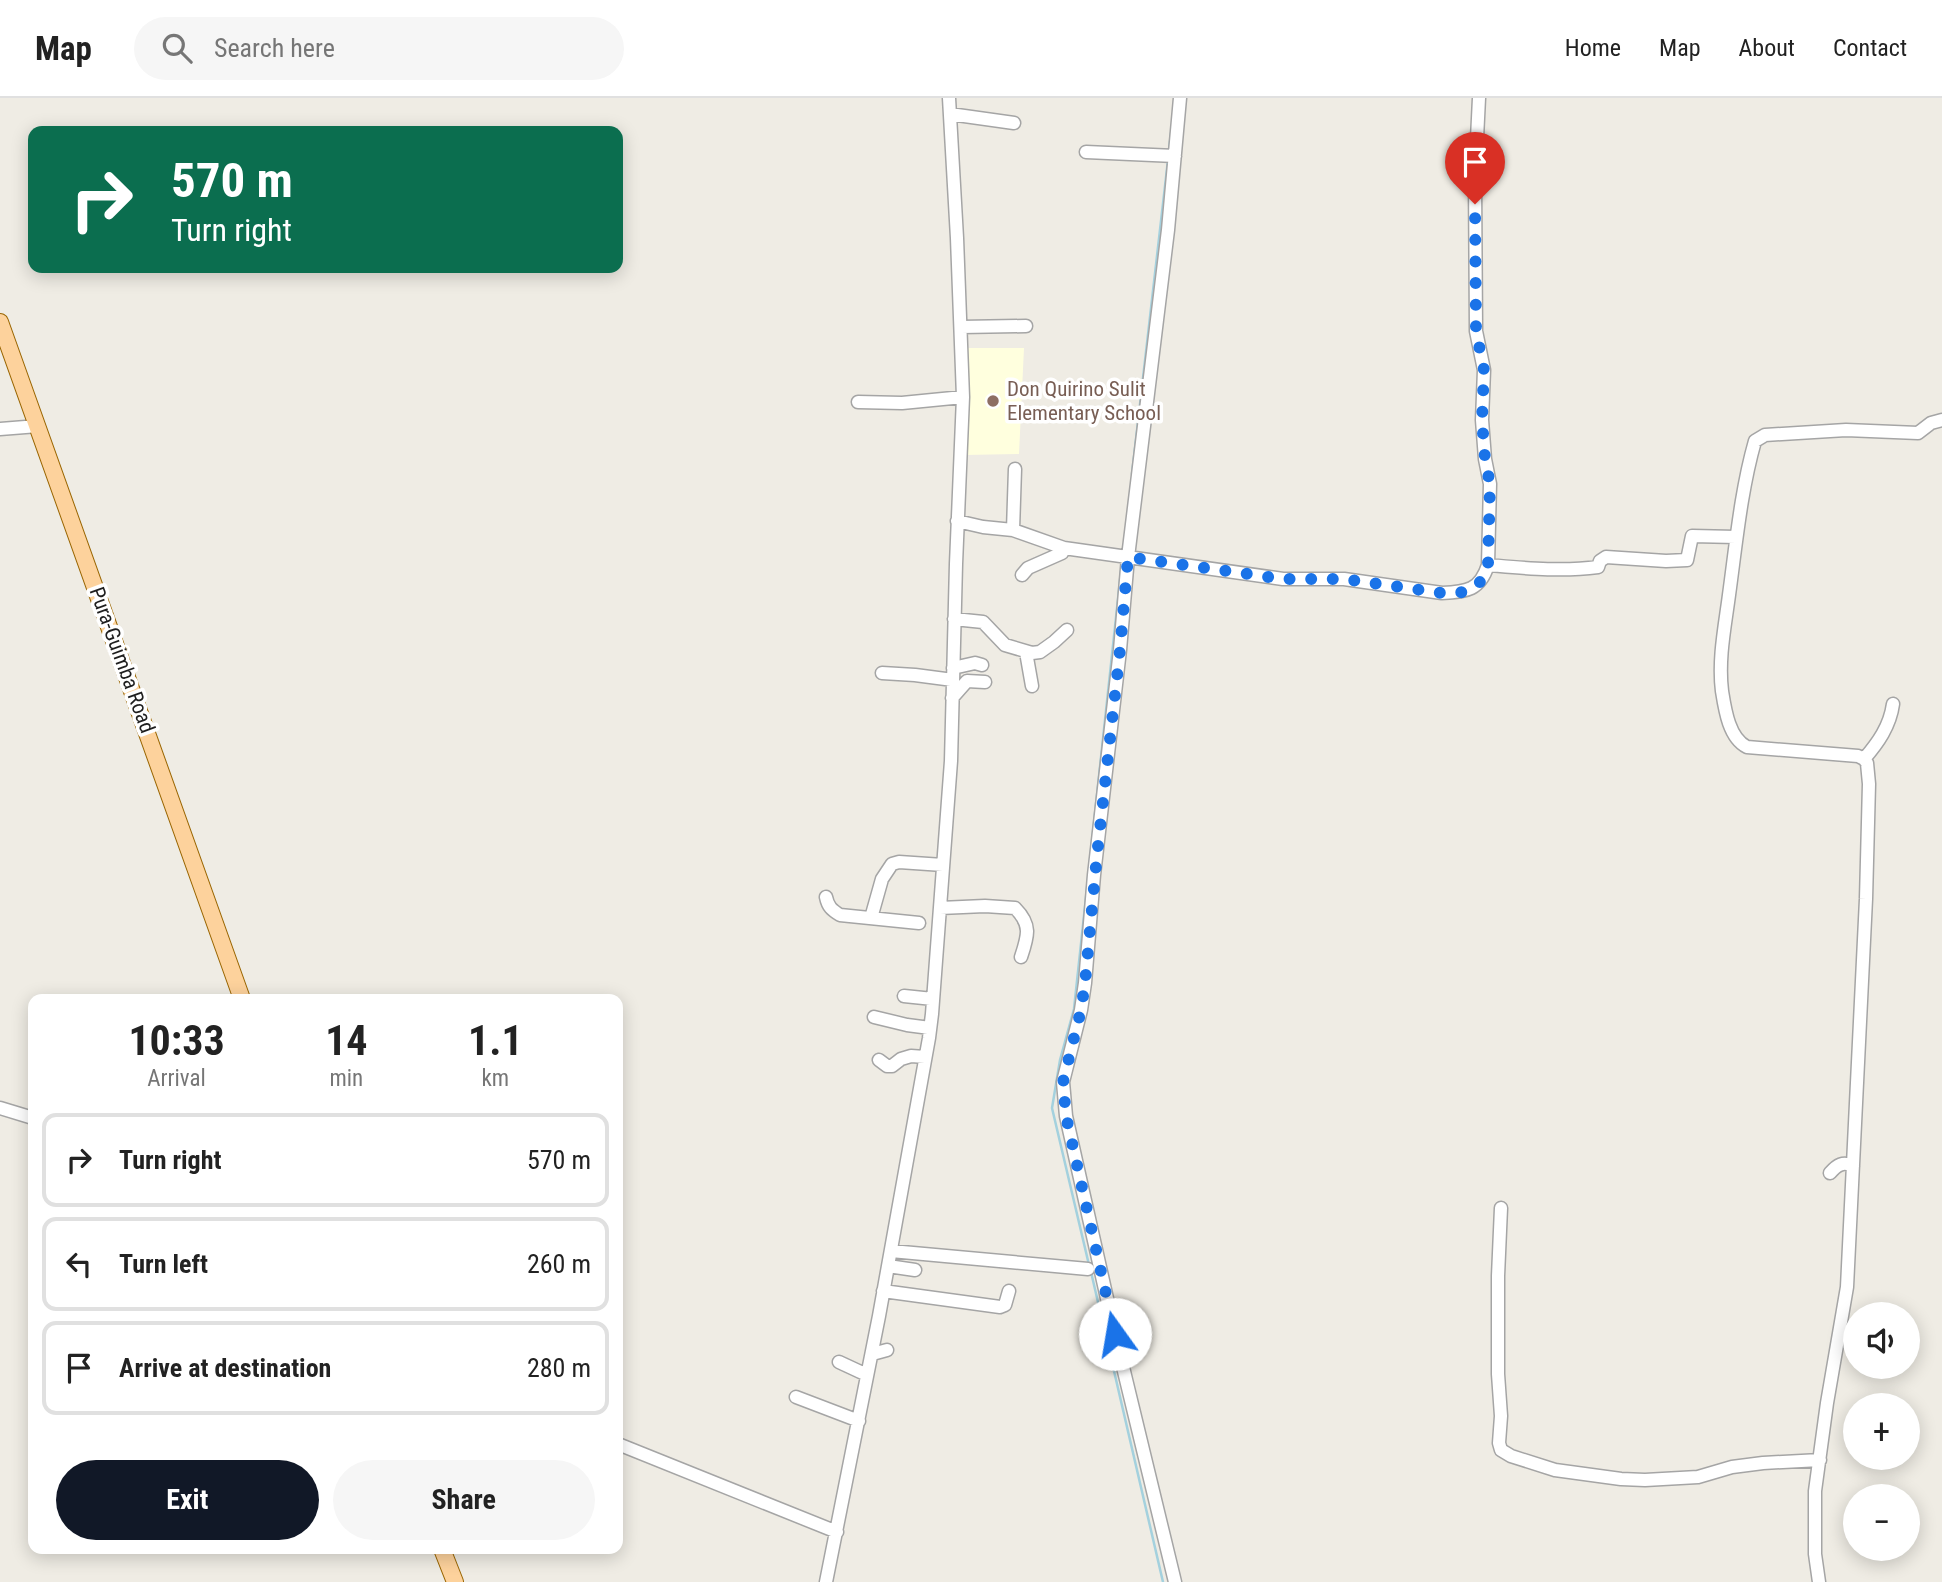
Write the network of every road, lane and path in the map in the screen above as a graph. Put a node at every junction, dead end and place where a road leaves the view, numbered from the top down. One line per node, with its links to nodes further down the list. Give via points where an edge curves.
1 (949, 98): 4 (street)
2 (1180, 98): 7 (street)
3 (1479, 98): 22 (street, via 1476,331 1484,370 1482,420 1490,484)
4 (950, 114): 5 (street); 10 (street)
5 (1014, 123)
6 (1086, 152): 7 (street)
7 (1175, 156): 21 (street)
8 (0, 322): 14 (main road, Pura-Guimba Road)
9 (1026, 326): 10 (street)
10 (961, 327): 11 (street)
11 (964, 397): 12 (street, via 902,404); 17 (street)
12 (858, 402)
13 (1942, 419): 19 (street, via 1918,433 1846,430 1765,435 1755,441)
14 (38, 426): 15 (street); 41 (main road, Pura-Guimba Road)
15 (0, 429)
16 (1014, 469): 18 (street)
17 (957, 521): 18 (street); 24 (street)
18 (1013, 530): 20 (street)
19 (1736, 537): 22 (street, via 1692,536 1687,560 1606,557 1598,567 1583,569); 34 (street, via 1722,652 1722,690 1734,737 1747,747)
20 (1064, 548): 21 (street); 23 (street)
21 (1128, 557): 22 (street, via 1283,579 1344,579 1442,593 1470,590); 71 (street, via 1085,983 1063,1091)
22 (1488, 565)
23 (1022, 575)
24 (954, 619): 26 (street, via 983,622 1005,645); 29 (street)
25 (1067, 630): 26 (street, via 1040,652)
26 (1026, 652): 31 (street)
27 (982, 665): 29 (street, via 975,663)
28 (882, 673): 29 (street)
29 (953, 674): 32 (street)
30 (985, 682): 32 (street, via 967,681)
31 (1032, 686)
32 (952, 698): 35 (street)
33 (1893, 704): 34 (street, via 1880,739)
34 (1864, 759): 50 (street, via 1869,784 1866,900)
35 (943, 865): 37 (street); 38 (street, via 892,864 882,879)
36 (826, 897): 38 (street, via 832,911 840,915)
37 (940, 908): 40 (street, via 1015,908 1028,932); 43 (street)
38 (871, 918): 39 (street)
39 (919, 923)
40 (1021, 957)
41 (241, 994)
42 (904, 996): 43 (street)
43 (933, 999): 45 (street)
44 (873, 1017): 45 (street)
45 (930, 1028): 46 (street)
46 (925, 1058): 47 (street, via 911,1055 892,1066); 53 (street)
47 (879, 1060)
48 (0, 1108): 49 (street)
49 (28, 1116)
50 (1853, 1166): 51 (street, via 1843,1163); 66 (street, via 1847,1287)
51 (1830, 1173)
52 (1501, 1208): 66 (street, via 1501,1450 1555,1470 1645,1480)
53 (891, 1251): 54 (street); 55 (street)
54 (888, 1266): 56 (street); 57 (street)
55 (1087, 1269)
56 (915, 1270)
57 (883, 1291): 58 (street, via 1000,1307); 60 (street)
58 (1009, 1291)
59 (887, 1350): 60 (street)
60 (872, 1353): 62 (street)
61 (839, 1362): 62 (street)
62 (867, 1375): 64 (street)
63 (796, 1396): 64 (street)
64 (859, 1421): 67 (street)
65 (623, 1446): 67 (street)
66 (1820, 1460): 72 (street, via 1815,1491)
67 (837, 1532): 70 (street)
68 (444, 1554): 69 (main road)
69 (454, 1582)
70 (826, 1582)
71 (1175, 1582)
72 (1819, 1582)

